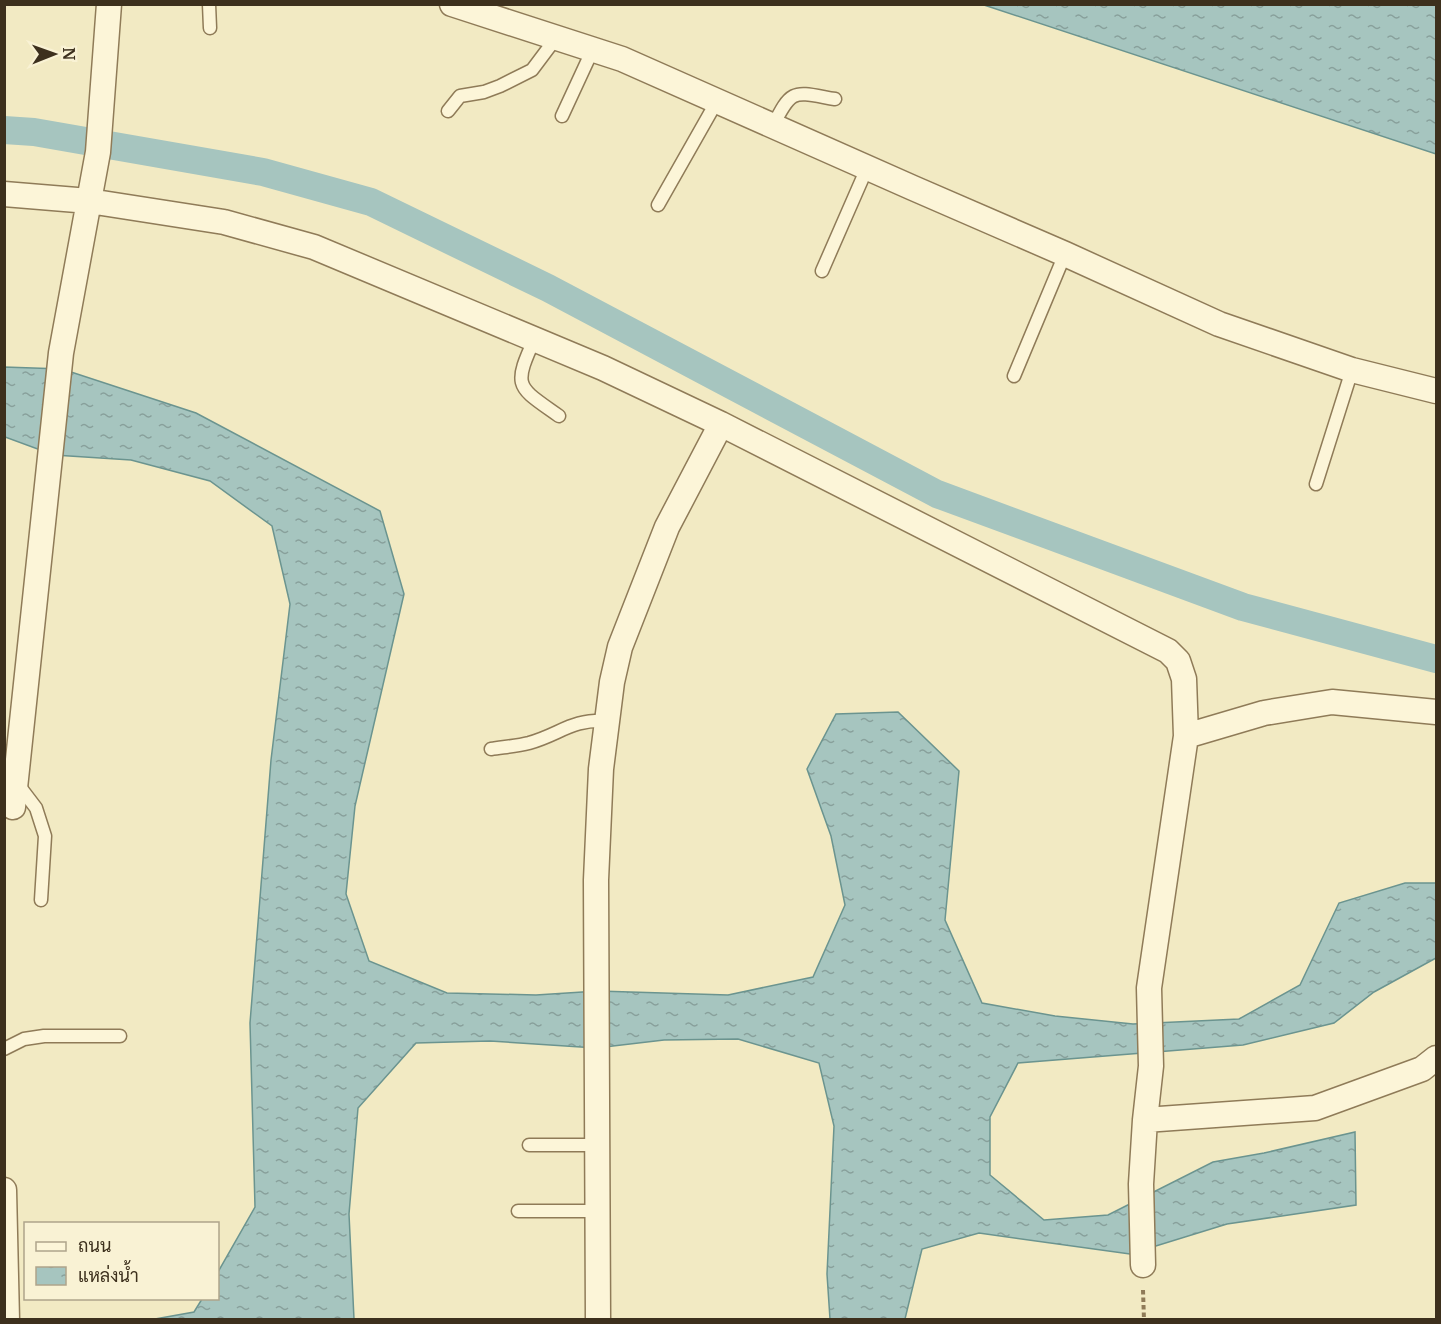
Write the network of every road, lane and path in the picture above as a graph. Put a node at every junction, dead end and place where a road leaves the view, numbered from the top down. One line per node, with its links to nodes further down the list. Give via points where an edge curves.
1 (109, 4): 14 (street, via 98,152)
2 (209, 4): 4 (lane)
3 (452, 4): 5 (street)
4 (210, 28)
5 (556, 38): 6 (street); 9 (lane, via 532,70 484,92 460,96)
6 (593, 49): 8 (street); 10 (lane)
7 (835, 99): 11 (lane, via 794,94 785,102)
8 (717, 101): 11 (street); 15 (lane)
9 (448, 111)
10 (562, 116)
11 (773, 126): 12 (street)
12 (867, 168): 16 (street); 17 (lane)
13 (4, 194): 14 (street)
14 (89, 201): 18 (street, via 224,222 314,247); 29 (street, via 61,353)
15 (658, 205)
16 (1065, 254): 19 (street, via 1220,324); 20 (lane)
17 (822, 271)
18 (535, 339): 22 (lane, via 520,380 525,391); 23 (street)
19 (1352, 370): 21 (street); 24 (lane)
20 (1014, 375)
21 (1437, 391)
22 (559, 416)
23 (721, 424): 26 (street, via 667,527 620,647); 27 (street, via 1168,651 1178,661 1184,679)
24 (1316, 484)
25 (1437, 712): 27 (street, via 1332,702 1264,713)
26 (607, 722): 28 (lane, via 590,720 529,743); 37 (street, via 596,880)
27 (1186, 736): 35 (street, via 1149,988 1151,1066)
28 (491, 749)
29 (16, 782): 30 (street); 31 (lane, via 36,808 45,836)
30 (13, 807)
31 (41, 900)
32 (120, 1036): 33 (lane, via 44,1036 24,1039)
33 (4, 1049)
34 (1437, 1058): 35 (street, via 1422,1069 1315,1108)
35 (1144, 1120): 41 (street)
36 (528, 1145): 37 (lane)
37 (597, 1145): 39 (street)
38 (4, 1190): 42 (street)
39 (597, 1210): 40 (lane); 43 (street)
40 (518, 1212)
41 (1143, 1265)
42 (7, 1320)
43 (598, 1320)

